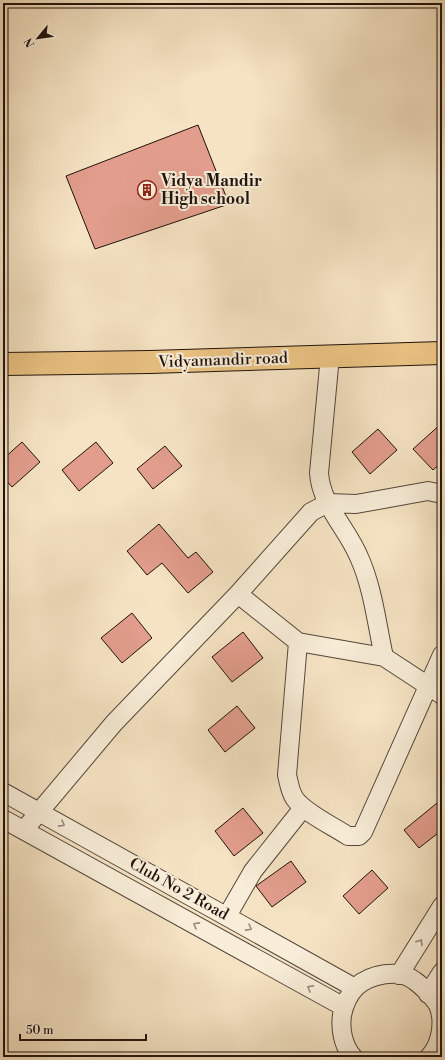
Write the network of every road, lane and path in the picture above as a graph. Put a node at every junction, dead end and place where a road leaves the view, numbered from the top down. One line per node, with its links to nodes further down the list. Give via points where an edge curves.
1 (442, 353): 2 (main road, Vidyamandir road)
2 (330, 356): 3 (main road, Vidyamandir road); 5 (street, via 319,473 319,484)
3 (3, 364)
4 (442, 494): 5 (street, via 428,491 356,504)
5 (328, 503): 6 (street, via 305,517); 9 (street, via 352,542 365,571)
6 (238, 594): 7 (street); 13 (street, via 114,723)
7 (298, 642): 9 (street); 12 (street, via 287,775 294,799)
8 (442, 655): 10 (street)
9 (384, 657): 10 (street)
10 (435, 690): 12 (street, via 359,836 348,836)
11 (3, 792): 13 (street, Club No 2 Road)
12 (303, 808): 17 (street, via 253,871)
13 (40, 812): 15 (street); 17 (street, Club No 2 Road, one-way to 17)
14 (3, 819): 15 (street, Club No 2 Road)
15 (24, 830): 22 (street, Club No 2 Road, one-way to 15)
16 (442, 906): 19 (street, one-way to 16)
17 (227, 916): 20 (street, Club No 2 Road, one-way to 20)
18 (442, 972): 21 (street)
19 (399, 974): 20 (street, via 382,974); 21 (street, via 415,980)
20 (356, 988): 22 (street)
21 (428, 994): 23 (street, via 438,1005 442,1022)
22 (344, 1007): 24 (street, via 341,1024 343,1039)
23 (436, 1051)
24 (354, 1057)

